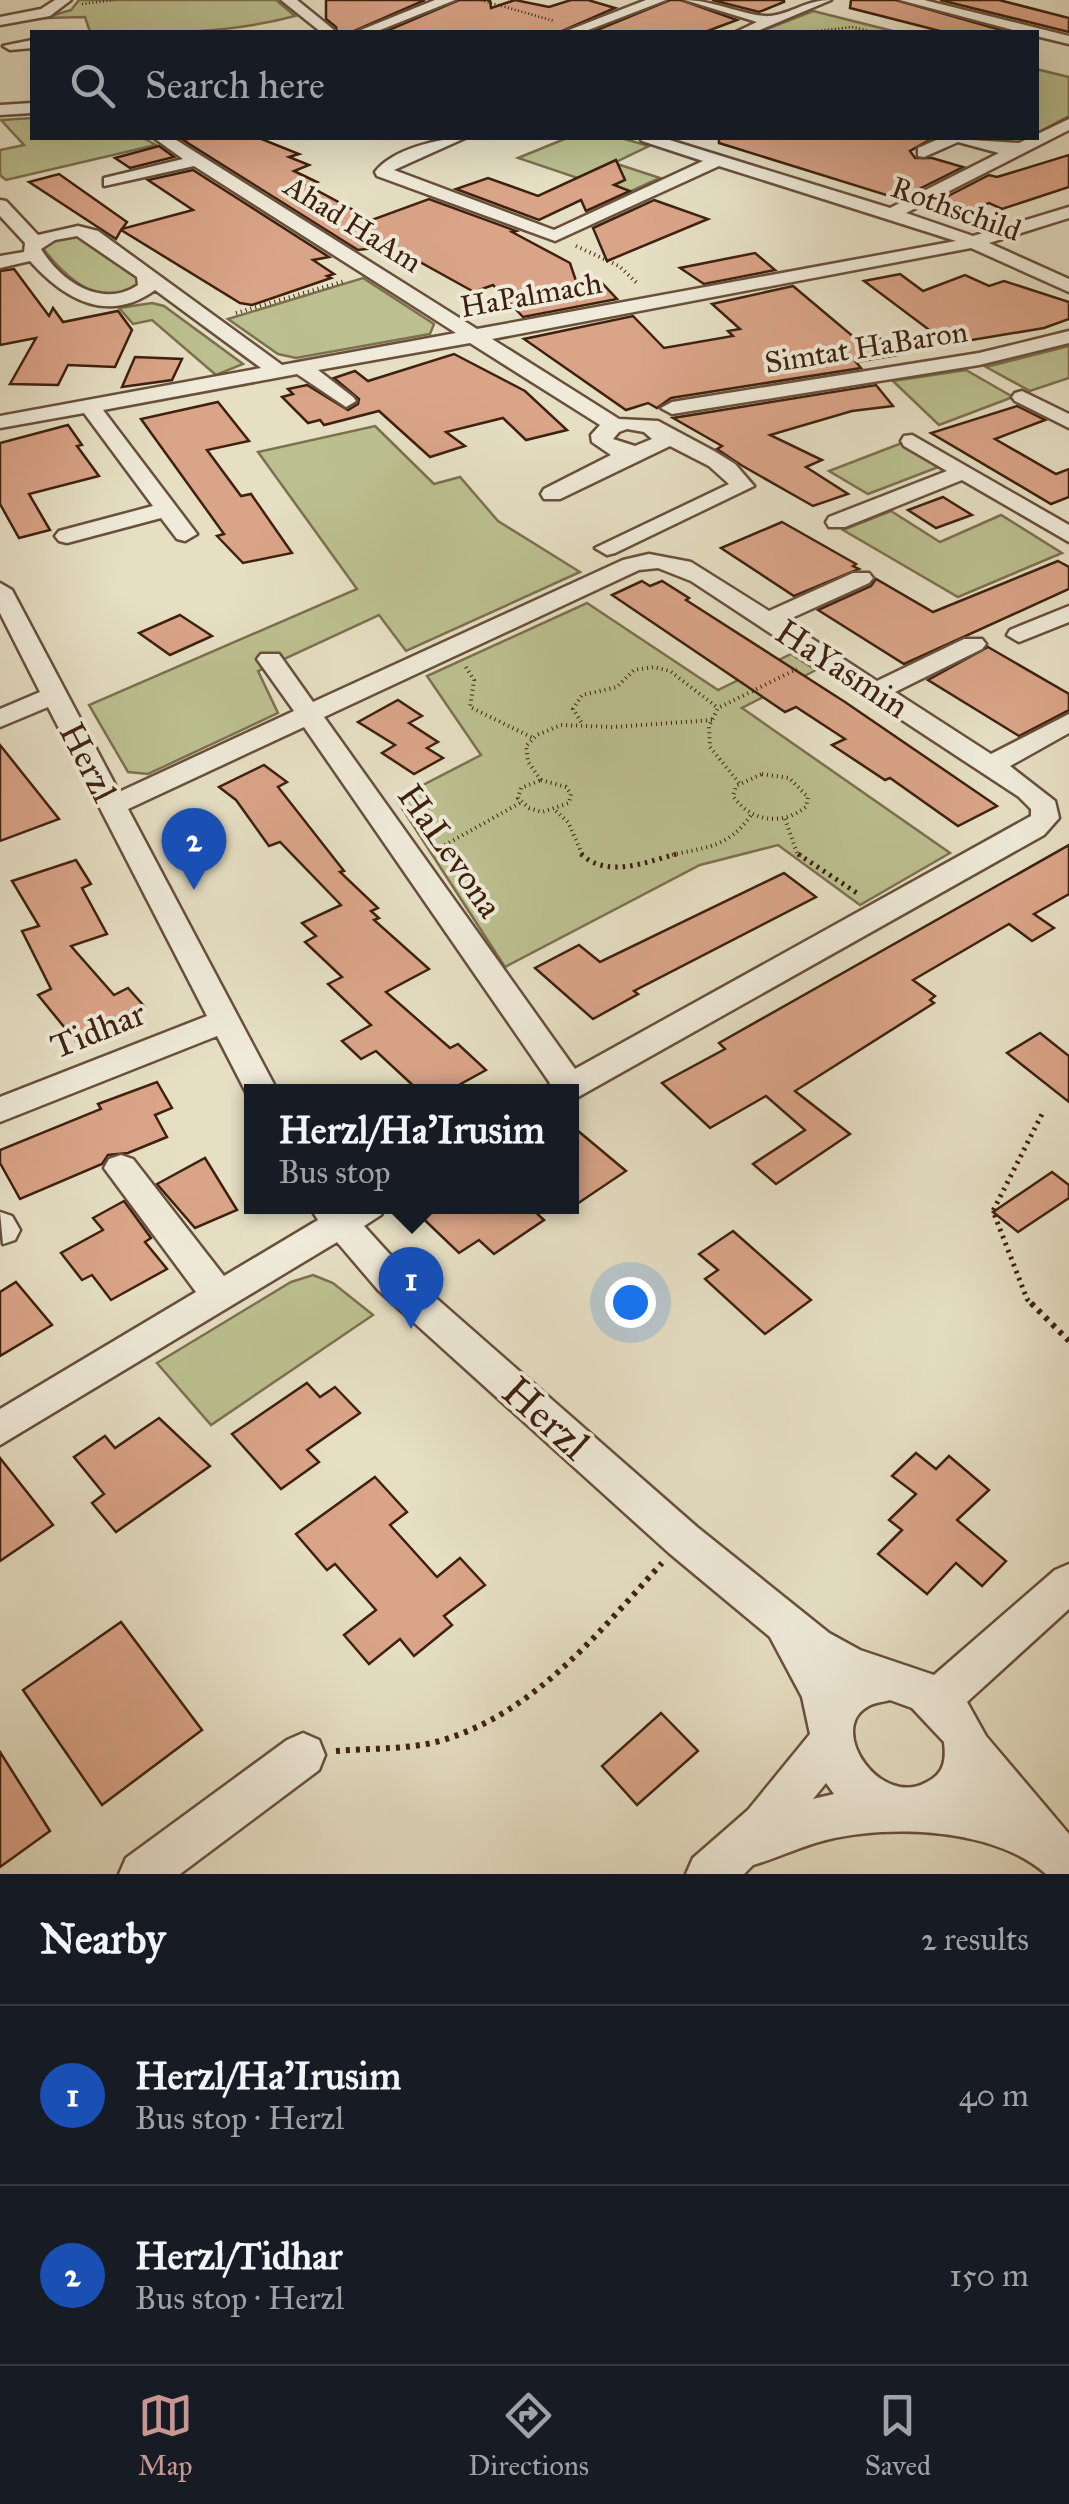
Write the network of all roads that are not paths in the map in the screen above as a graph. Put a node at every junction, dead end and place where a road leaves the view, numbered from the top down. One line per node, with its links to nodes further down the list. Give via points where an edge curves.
1 (3, 0): 10 (street)
2 (64, 0): 9 (street)
3 (288, 0): 13 (street)
4 (448, 0): 14 (street)
5 (659, 0): 15 (street)
6 (692, 0): 11 (street)
7 (824, 0): 11 (street)
8 (907, 0): 17 (street)
9 (36, 15): 10 (street); 12 (street)
10 (3, 20)
11 (771, 21): 16 (street)
12 (35, 30)
13 (323, 30)
14 (353, 30)
15 (579, 30)
16 (748, 30)
17 (1028, 30)
18 (1039, 33): 19 (street)
19 (1069, 40)
20 (30, 44): 21 (street)
21 (10, 46)
22 (25, 104): 23 (street)
23 (0, 110)
24 (1069, 124): 25 (street)
25 (1039, 139)
26 (165, 140): 37 (street, Ahad HaAm)
27 (452, 140): 34 (street)
28 (655, 140): 36 (street, Rothschild)
29 (950, 140): 35 (street)
30 (970, 140): 33 (street)
31 (1037, 140): 33 (street)
32 (403, 145): 34 (street)
33 (1021, 148): 41 (street)
34 (422, 152): 36 (street, via 383,172 555,236)
35 (924, 152)
36 (720, 159): 41 (street, Rothschild)
37 (198, 160): 38 (street); 51 (street, Ahad HaAm)
38 (110, 182)
39 (0, 205): 42 (street)
40 (1069, 212): 44 (street, HaPalmach)
41 (892, 214): 44 (street, Rothschild)
42 (20, 226): 43 (street); 45 (street)
43 (65, 232): 45 (street); 47 (street, via 92,235)
44 (978, 242): 48 (street, Rothschild); 51 (street, HaPalmach)
45 (34, 249): 46 (street); 49 (street, via 77,296 98,302)
46 (0, 262)
47 (146, 275): 49 (street, via 148,287); 50 (street)
48 (1069, 286)
49 (127, 298): 50 (street)
50 (180, 300): 54 (street)
51 (473, 336): 53 (street, HaPalmach); 61 (street, Ahad HaAm)
52 (1069, 338): 58 (street, Simtat HaBaron, via 979,359)
53 (301, 367): 54 (street, HaPalmach); 56 (street)
54 (278, 371): 57 (street, HaPalmach)
55 (1022, 397): 60 (street)
56 (346, 401)
57 (90, 406): 59 (street, HaPalmach); 67 (street)
58 (672, 408)
59 (0, 422)
60 (1069, 422)
61 (614, 426): 62 (street, via 641,424); 64 (street, via 603,432 603,442)
62 (663, 436): 64 (street, via 655,448); 72 (street, via 709,458 743,486)
63 (912, 441): 65 (street)
64 (633, 452): 66 (street)
65 (964, 472): 68 (street); 69 (street)
66 (552, 494)
67 (167, 509): 70 (street); 71 (street)
68 (838, 522)
69 (1066, 530)
70 (186, 534)
71 (67, 536)
72 (607, 548)
73 (861, 578): 76 (street)
74 (0, 590): 81 (street, Herzl)
75 (1069, 613): 77 (street)
76 (768, 620): 80 (street, HaYasmin); 82 (street, HaYasmin, via 692,571 650,560)
77 (1019, 635)
78 (973, 644): 80 (street)
79 (270, 659): 82 (street, HaLevona)
80 (876, 691): 85 (street, HaYasmin)
81 (55, 695): 83 (street); 86 (street, Herzl)
82 (309, 714): 86 (street, HaYasmin); 89 (street, HaLevona)
83 (0, 720)
84 (1069, 722): 85 (street)
85 (990, 766): 90 (street, HaYasmin, via 1039,800 1047,811 1043,822)
86 (110, 806): 87 (street, Herzl)
87 (226, 1021): 88 (street, Herzl); 91 (street, Tidhar)
88 (258, 1084)
89 (561, 1084)
90 (573, 1084)
91 (0, 1110)
92 (121, 1168): 95 (street)
93 (344, 1214): 95 (street)
94 (346, 1214): 98 (street, Herzl, via 399,1288)
95 (220, 1298): 96 (street)
96 (0, 1429)
97 (1069, 1583): 100 (street)
98 (777, 1618): 99 (street, Herzl, via 836,1660); 101 (street, Herzl, via 812,1670)
99 (890, 1680): 100 (street); 101 (street, via 846,1697)
100 (939, 1699): 102 (street)
101 (831, 1737): 104 (street, via 836,1762 865,1797); 106 (street, via 779,1809)
102 (966, 1745): 104 (street, via 958,1783 945,1798); 105 (street)
103 (303, 1754): 107 (street)
104 (912, 1808): 105 (street, via 991,1822); 106 (street, via 827,1817)
105 (1057, 1853)
106 (723, 1862)
107 (142, 1874)

